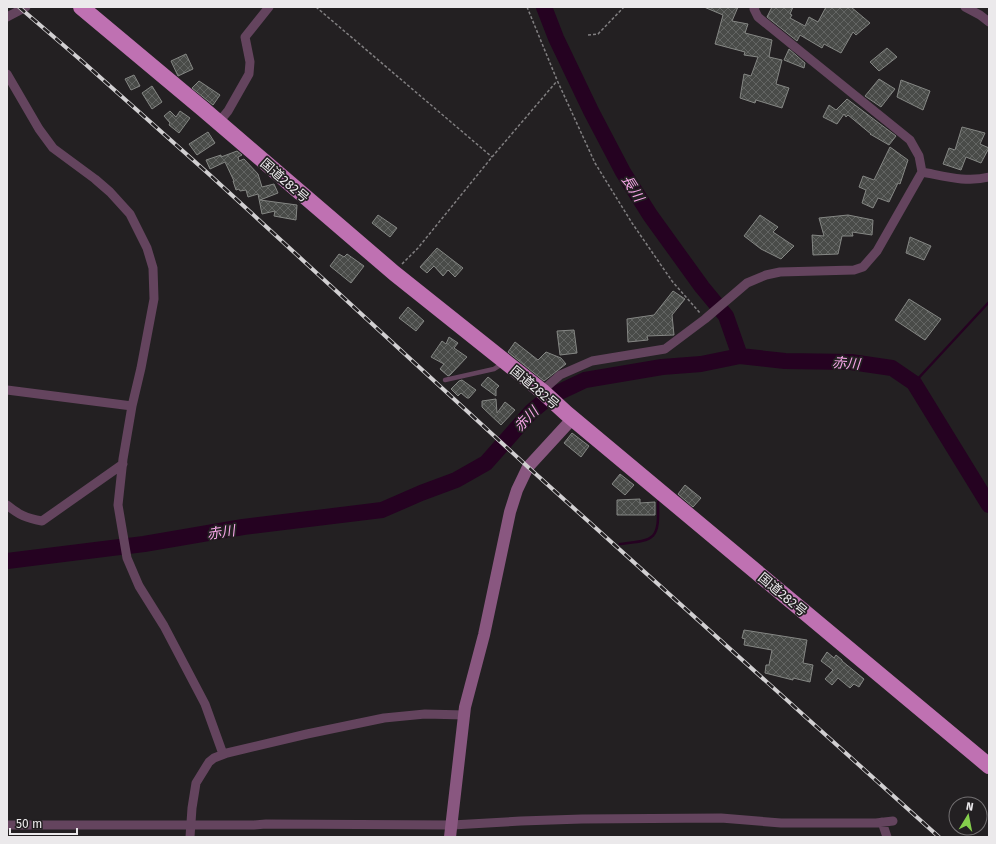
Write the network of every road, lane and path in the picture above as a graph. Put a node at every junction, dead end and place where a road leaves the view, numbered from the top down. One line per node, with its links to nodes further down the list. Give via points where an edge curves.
1 (26, 7): 9 (street)
2 (81, 7): 14 (highway, 国道282号)
3 (270, 7): 14 (street, via 245,37 250,62 249,74)
4 (316, 7): 15 (path)
5 (527, 7): 13 (path)
6 (624, 7): 11 (path, via 598,34)
7 (755, 7): 16 (street, via 758,17 910,140 919,156)
8 (965, 7): 10 (street)
9 (7, 17)
10 (989, 22)
11 (588, 35)
12 (7, 74): 24 (street, via 53,148 110,192 130,214 148,248 153,268 154,299 142,368)
13 (557, 80): 15 (path); 19 (path, via 595,163 632,223 672,281)
14 (218, 123): 18 (highway, 国道282号)
15 (492, 157): 18 (path, via 418,248)
16 (922, 172): 17 (street, via 973,180); 19 (street, via 877,251 863,267 854,270 780,272 766,275 747,283)
17 (989, 176)
18 (394, 273): 20 (highway, 国道282号)
19 (705, 319): 23 (street, via 665,349 592,361 560,375)
20 (505, 362): 21 (lane, via 494,370); 23 (highway, 国道282号)
21 (445, 380)
22 (7, 390): 24 (street)
23 (542, 392): 25 (highway, 国道282号)
24 (132, 406): 26 (street)
25 (569, 415): 28 (street, via 528,467 517,490); 30 (highway, 国道282号)
26 (123, 464): 27 (street, via 42,521 27,519); 29 (street, via 118,505 126,558 205,704)
27 (7, 505)
28 (465, 715): 29 (street, via 425,714 384,718); 35 (street)
29 (223, 754): 34 (street, via 209,762 196,783)
30 (989, 766)
31 (893, 821): 32 (street)
32 (882, 822): 35 (street, via 781,823 721,818 521,820); 38 (street)
33 (7, 825): 34 (street)
34 (190, 825): 35 (street); 36 (street)
35 (452, 825): 37 (street)
36 (190, 837)
37 (450, 837)
38 (887, 837)

